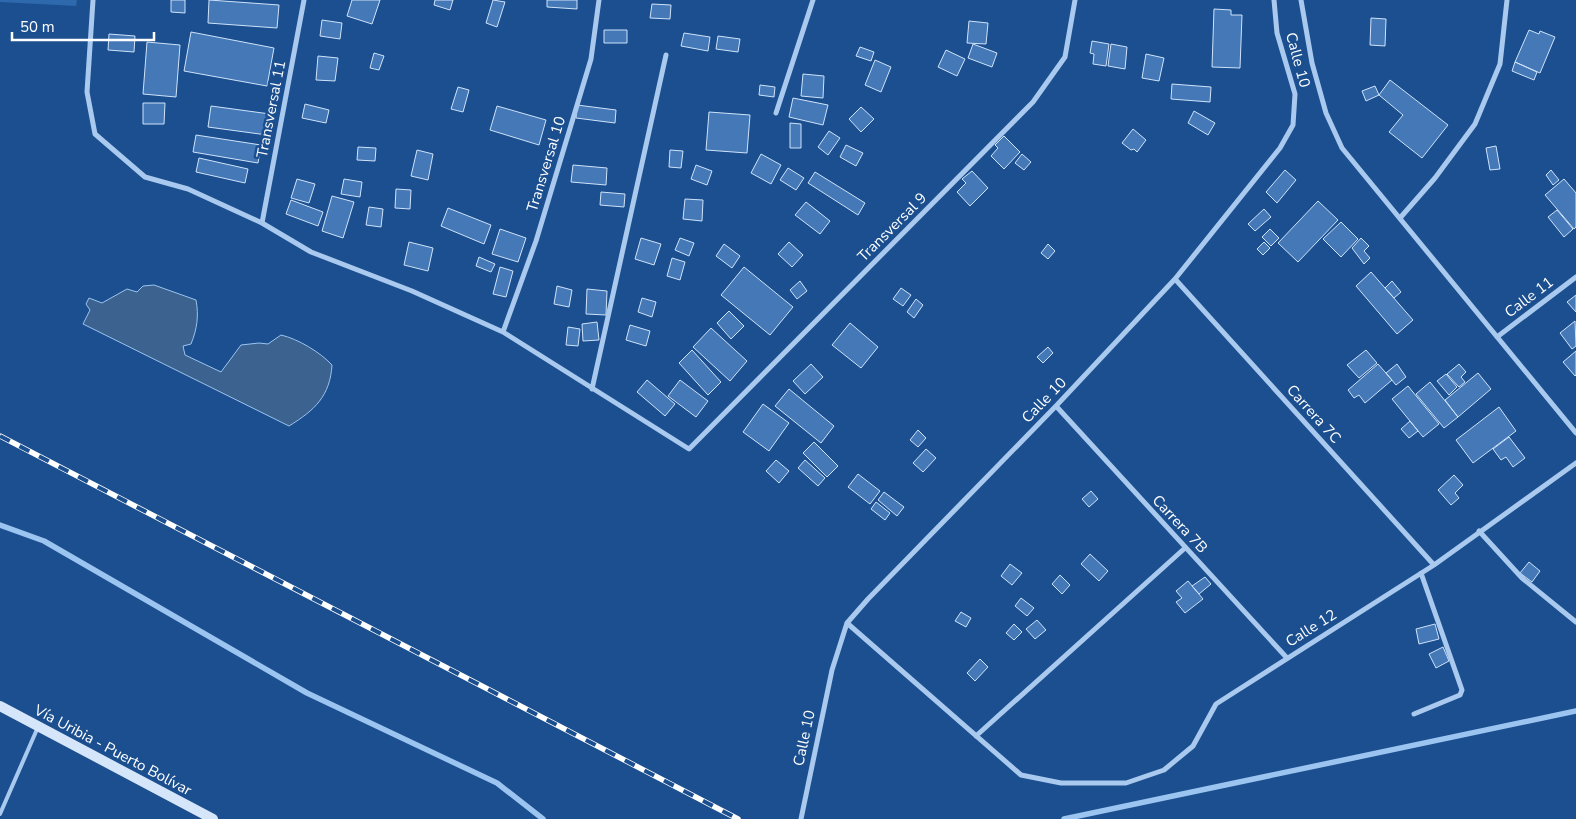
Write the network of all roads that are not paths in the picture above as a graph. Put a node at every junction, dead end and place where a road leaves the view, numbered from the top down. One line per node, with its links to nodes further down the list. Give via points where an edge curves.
1 (93, 0): 12 (street, via 86,92 95,134 145,178 188,189)
2 (304, 0): 12 (street, Transversal 11)
3 (599, 0): 15 (street, Transversal 10, via 591,59 536,241)
4 (813, 0): 10 (street)
5 (1075, 0): 17 (street, Transversal 9, via 1065,58 1033,102 689,449)
6 (1274, 0): 14 (street, Calle 10, via 1277,33 1295,94 1293,125 1280,148)
7 (1301, 0): 11 (street, via 1312,63 1326,113 1342,148)
8 (1507, 0): 11 (street, via 1500,64 1475,124)
9 (666, 56): 17 (street)
10 (776, 113)
11 (1400, 218): 16 (street)
12 (262, 223): 15 (street, via 311,252 412,291)
13 (1576, 276): 16 (street, Calle 11)
14 (1175, 279): 18 (street, Calle 10); 23 (street, Carrera 7C)
15 (503, 332): 17 (street)
16 (1496, 338): 19 (street)
17 (592, 389)
18 (1056, 406): 22 (street, Carrera 7B); 26 (street, Calle 10)
19 (1576, 433)
20 (1576, 463): 21 (street, Calle 12)
21 (1479, 532): 23 (street, Calle 12); 25 (street, via 1522,578)
22 (1185, 548): 27 (street, Carrera 7B); 31 (street)
23 (1434, 565): 24 (street, Calle 12)
24 (1421, 573): 27 (street, Calle 12); 29 (street, via 1462,690 1460,695)
25 (1576, 622)
26 (847, 623): 31 (street, Calle 12); 34 (street, Calle 10, via 832,670)
27 (1287, 658): 31 (street, Calle 12, via 1216,704 1193,746 1164,770 1126,783 1061,783 1021,776)
28 (0, 706): 30 (street, Vía Uribia - Puerto Bolívar)
29 (1414, 714)
30 (38, 727): 32 (lane); 33 (street, Vía Uribia - Puerto Bolívar)
31 (976, 736)
32 (0, 814)
33 (213, 819)
34 (800, 819)

